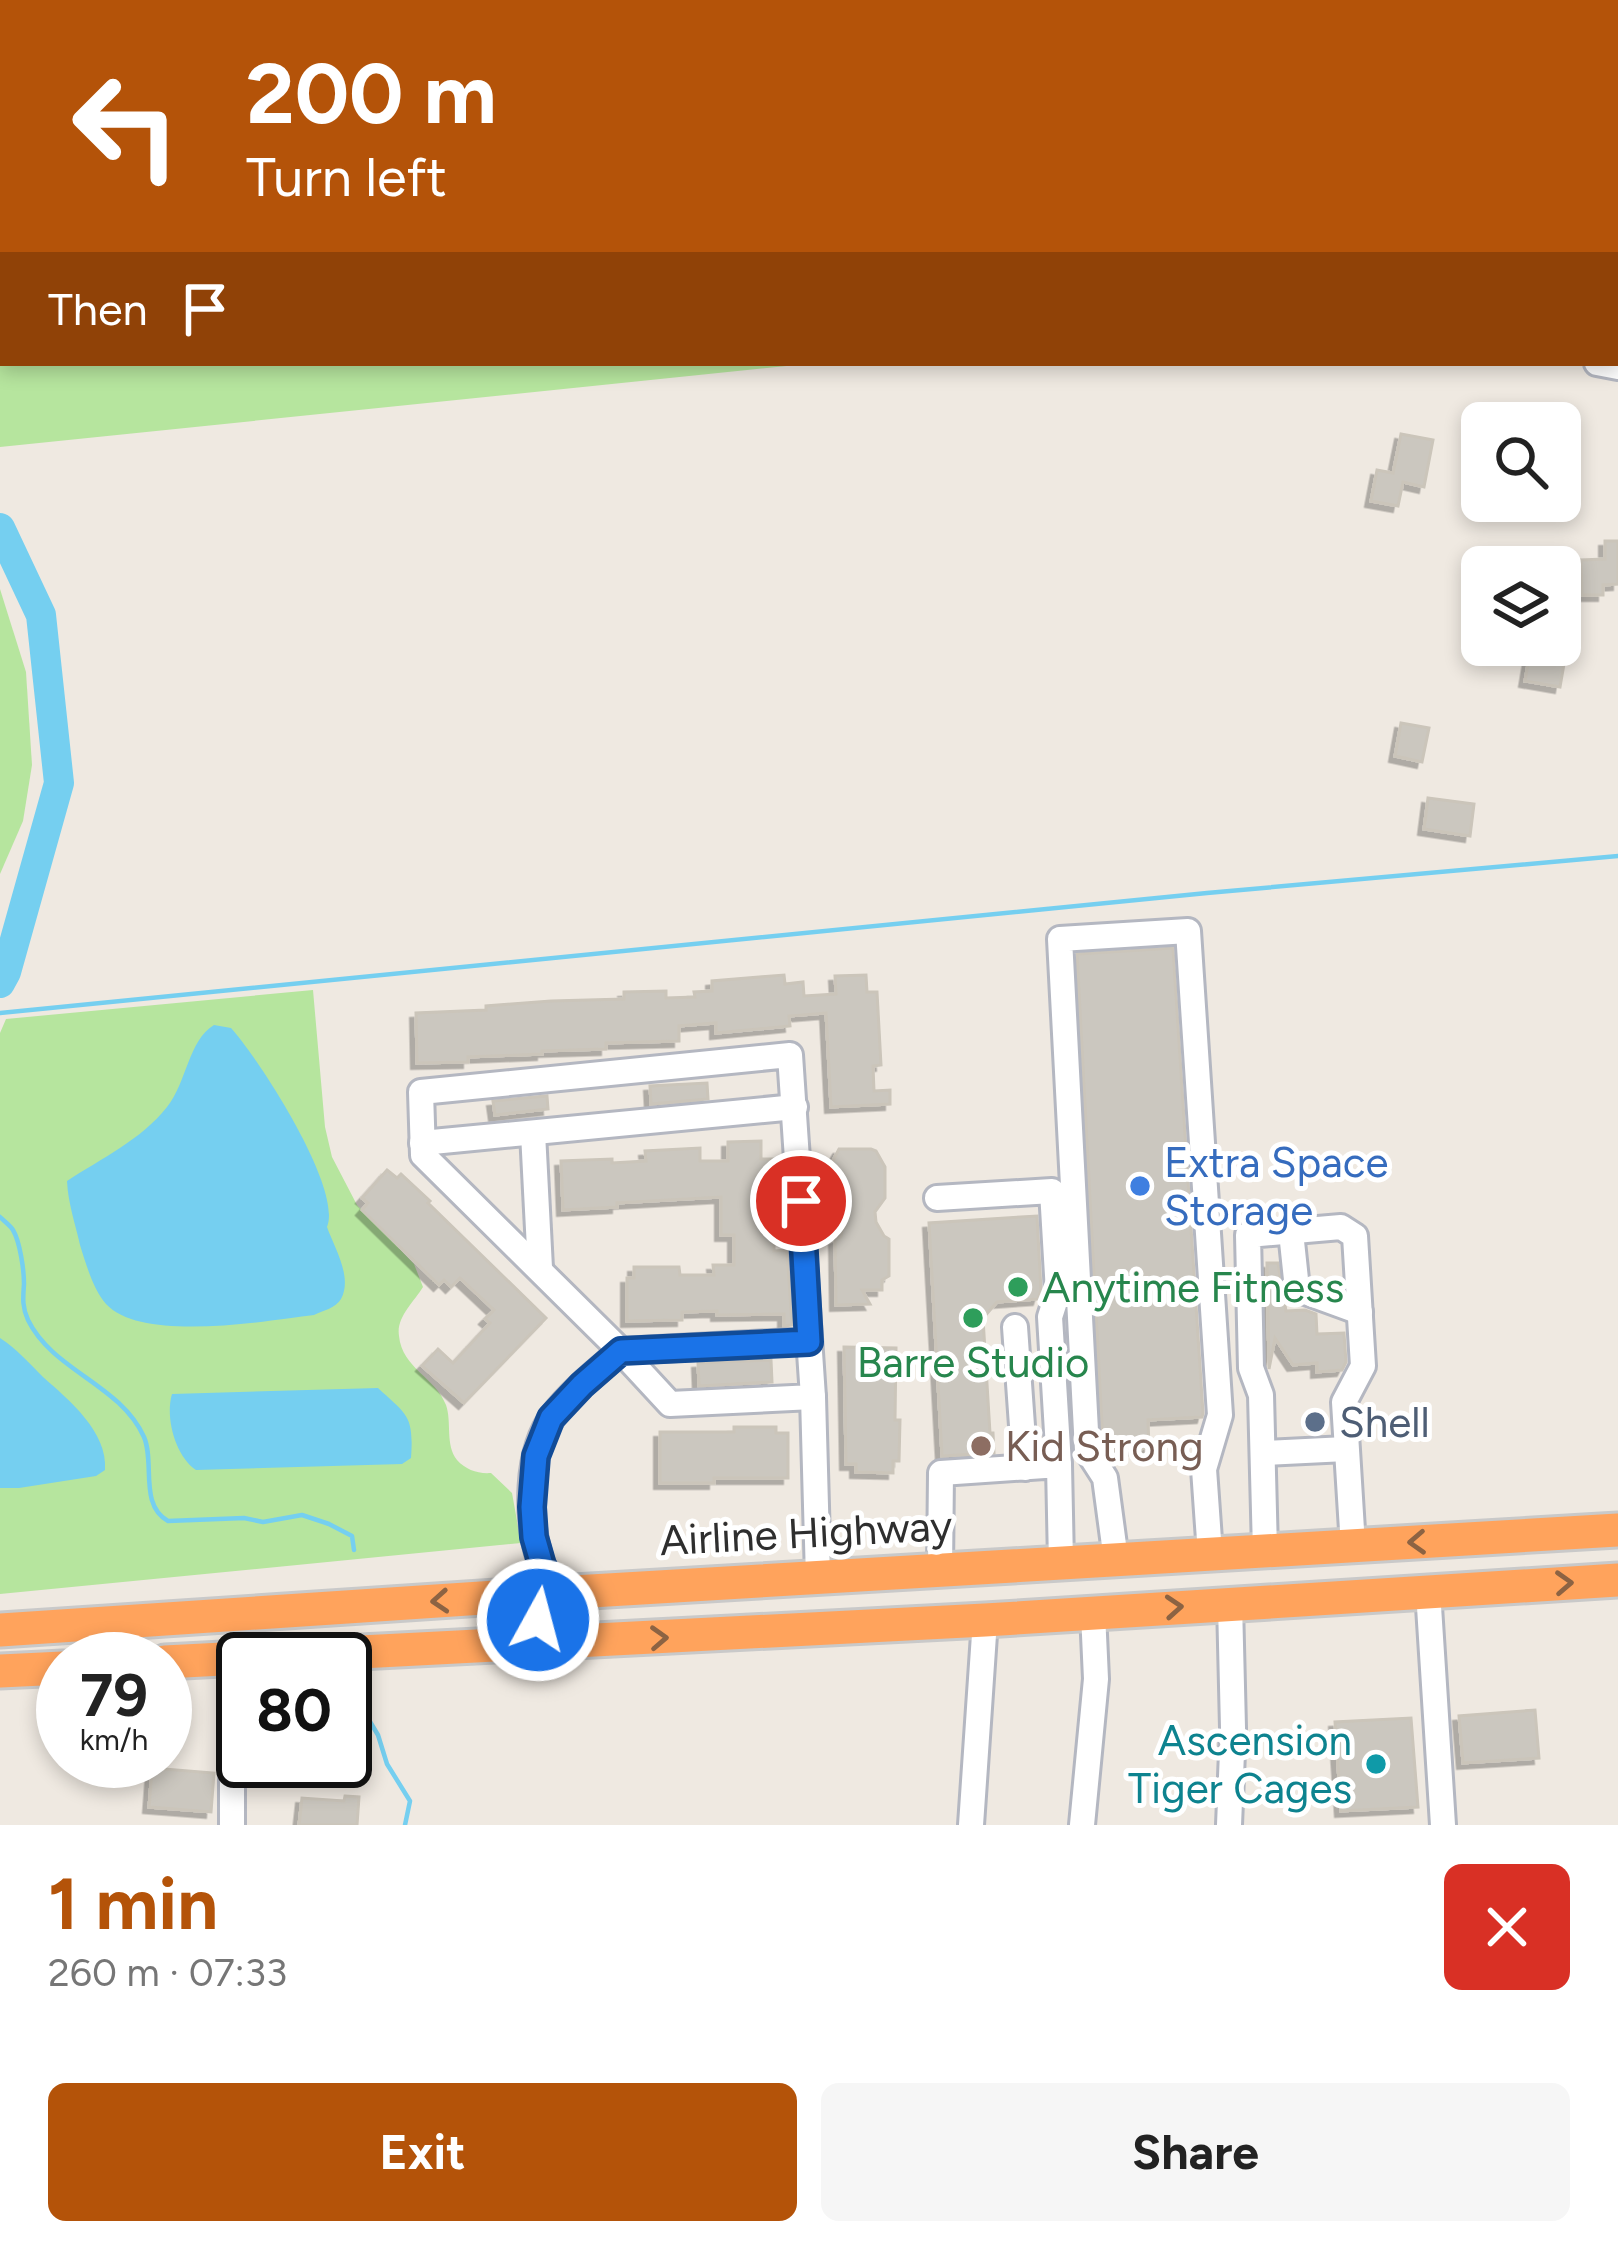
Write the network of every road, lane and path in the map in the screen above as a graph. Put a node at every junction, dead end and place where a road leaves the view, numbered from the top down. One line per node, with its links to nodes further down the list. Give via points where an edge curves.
1 (795, 1107): 2 (street); 3 (street, via 790,1055 421,1092); 9 (street)
2 (533, 1133): 3 (street); 6 (street)
3 (422, 1143): 6 (street, via 423,1155)
4 (937, 1198): 14 (street, via 1052,1191)
5 (1291, 1232): 7 (street, via 1298,1289); 7 (street, via 1340,1227 1355,1236); 13 (street, via 1248,1235)
6 (540, 1268): 10 (street)
7 (1360, 1312): 12 (street, via 1363,1366 1344,1402)
8 (1015, 1327): 15 (street)
9 (809, 1342): 10 (street); 11 (street)
10 (621, 1351): 11 (street, via 670,1404); 27 (street, via 551,1418 536,1456 534,1537)
11 (813, 1396): 23 (street)
12 (1346, 1449): 13 (street); 17 (street)
13 (1262, 1454): 18 (street)
14 (1059, 1465): 15 (street); 21 (street)
15 (1025, 1468): 22 (street, via 940,1473)
16 (1618, 1530): 17 (highway, Airline Highway, one-way to 17)
17 (1354, 1546): 18 (highway, Airline Highway)
18 (1265, 1551): 19 (highway, Airline Highway)
19 (1210, 1554): 20 (highway, Airline Highway); 20 (street, via 1204,1469 1220,1415 1188,931 1060,939 1087,1450 1105,1478)
20 (1116, 1560): 21 (highway, Airline Highway)
21 (1061, 1563): 22 (highway, Airline Highway)
22 (940, 1570): 23 (highway, Airline Highway)
23 (818, 1578): 25 (highway, Airline Highway)
24 (1618, 1580): 26 (highway, one-way to 24)
25 (762, 1581): 27 (highway, Airline Highway); 32 (highway, via 746,1594 575,1612)
26 (1428, 1592): 28 (highway); 42 (street)
27 (557, 1593): 31 (highway, Airline Highway, one-way to 31); 33 (highway, via 526,1626 407,1637)
28 (1230, 1603): 29 (highway, one-way to 28); 41 (street)
29 (1094, 1613): 30 (highway); 40 (street)
30 (985, 1620): 32 (highway, one-way to 30); 39 (street)
31 (0, 1630)
32 (566, 1643): 33 (highway)
33 (394, 1651): 34 (highway)
34 (372, 1652)
35 (36, 1669): 36 (highway)
36 (0, 1671)
37 (232, 1788): 38 (street)
38 (232, 1825)
39 (971, 1825)
40 (1082, 1825)
41 (1229, 1825)
42 (1443, 1825)

